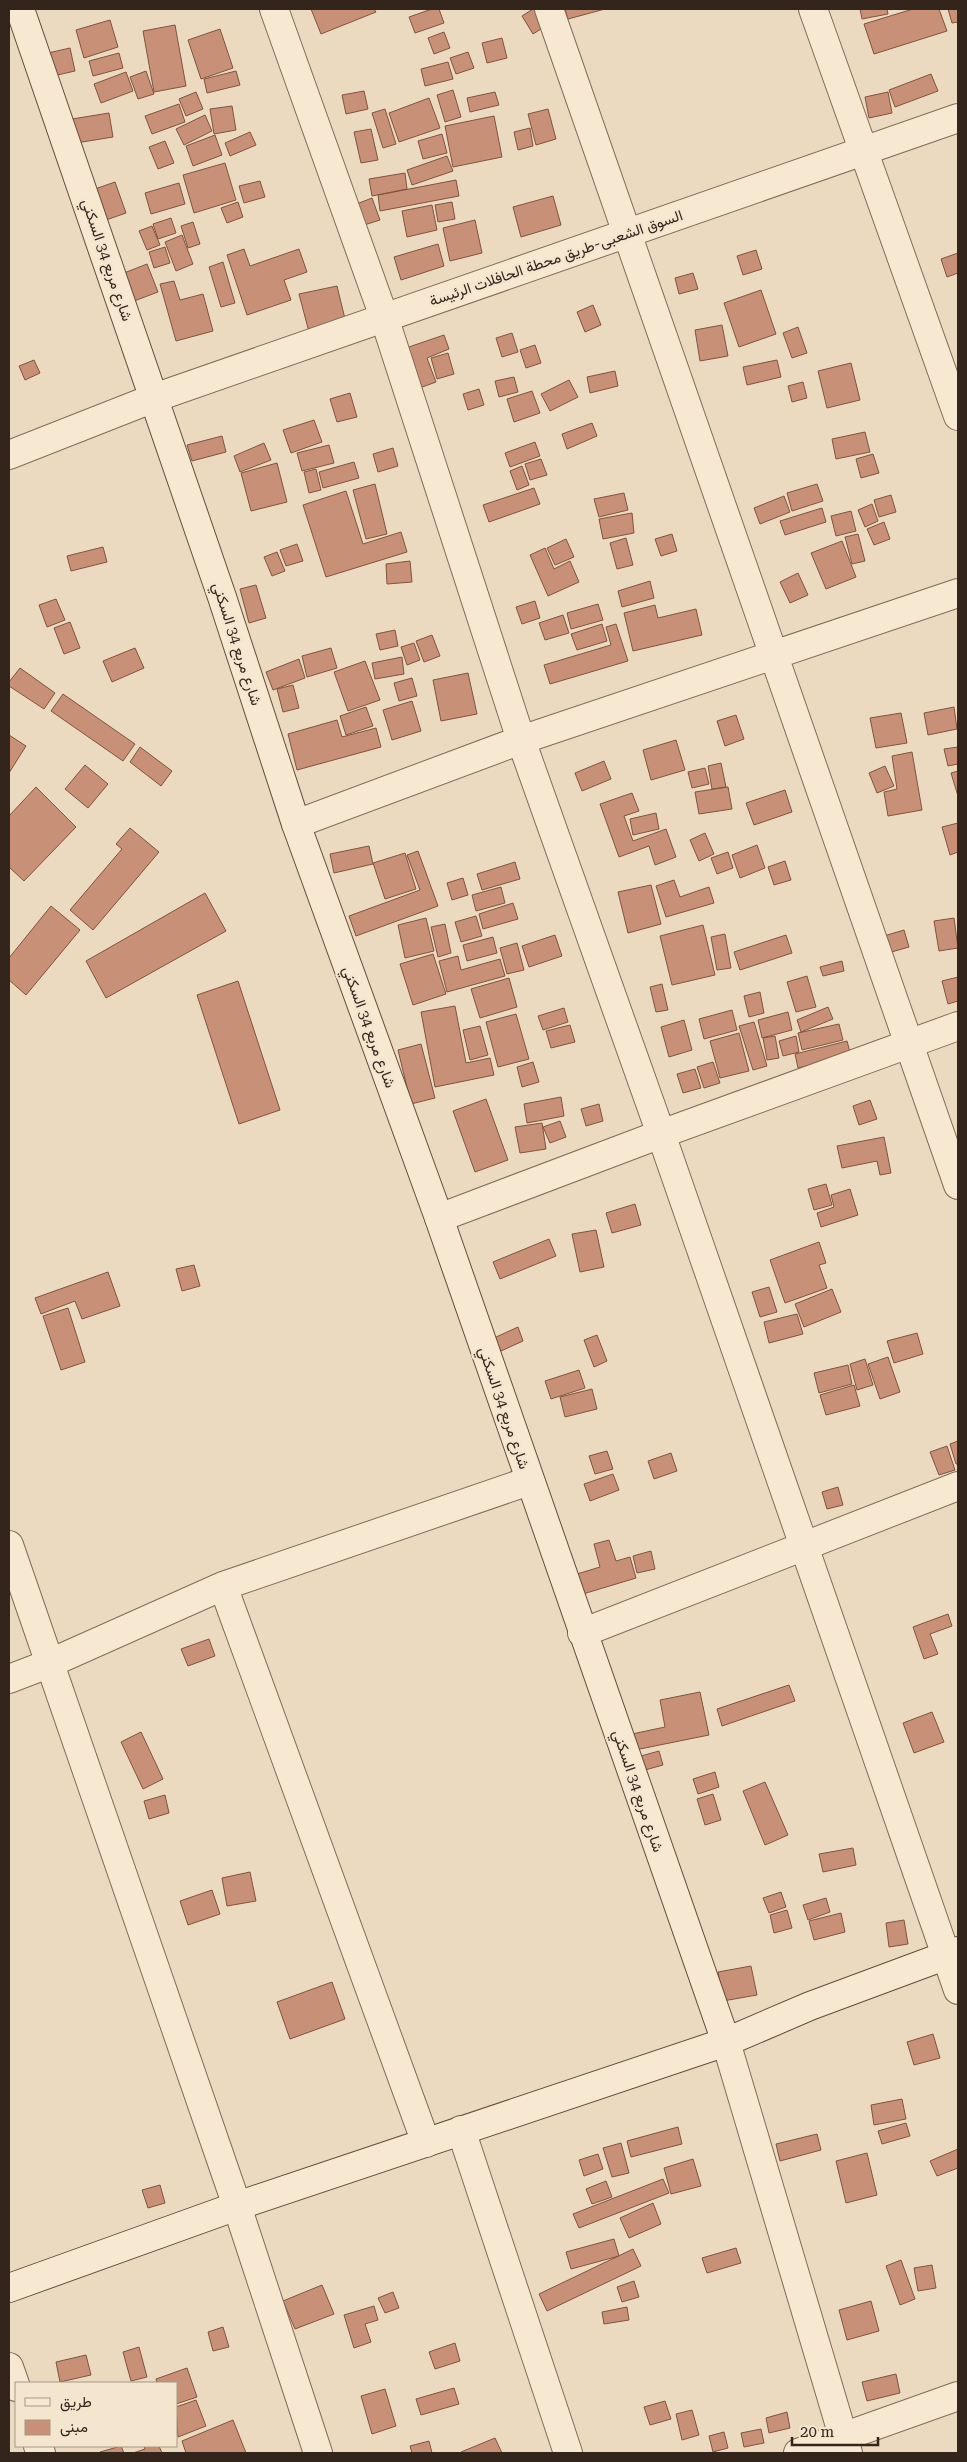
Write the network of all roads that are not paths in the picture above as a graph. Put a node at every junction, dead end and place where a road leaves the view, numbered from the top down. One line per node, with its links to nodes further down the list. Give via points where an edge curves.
1 (20, 9): 9 (street, شارع مربع 34 السكني)
2 (274, 9): 8 (street)
3 (549, 9): 7 (street)
4 (813, 9): 6 (street)
5 (958, 118): 6 (street, السوق الشعبى-طريق محطة الحافلات الرئيسة)
6 (865, 149): 7 (street, السوق الشعبى-طريق محطة الحافلات الرئيسة); 10 (street)
7 (628, 234): 8 (street, السوق الشعبى-طريق محطة الحافلات الرئيسة); 13 (street)
8 (384, 317): 9 (street, السوق الشعبى-طريق محطة الحافلات الرئيسة); 14 (street)
9 (154, 398): 11 (street, السوق الشعبى-طريق محطة الحافلات الرئيسة); 15 (street, شارع مربع 34 السكني)
10 (958, 416)
11 (9, 455)
12 (958, 593): 13 (street)
13 (773, 656): 14 (street); 17 (street)
14 (521, 740): 15 (street); 18 (street)
15 (296, 824): 20 (street, شارع مربع 34 السكني)
16 (958, 1026): 17 (street)
17 (908, 1044): 18 (street); 19 (street)
18 (661, 1134): 20 (street); 24 (street)
19 (958, 1185)
20 (439, 1218): 21 (street, شارع مربع 34 السكني)
21 (529, 1481): 25 (street); 26 (street, شارع مربع 34 السكني)
22 (958, 1486): 24 (street)
23 (9, 1545): 27 (street)
24 (804, 1545): 26 (street); 29 (street)
25 (223, 1586): 27 (street); 33 (street)
26 (582, 1633): 31 (street, شارع مربع 34 السكني)
27 (48, 1664): 28 (street); 34 (street)
28 (9, 1679)
29 (952, 1953): 30 (street); 31 (street, via 810,2006)
30 (958, 1990)
31 (726, 2042): 32 (street); 39 (street, شارع مربع 34 السكني)
32 (461, 2130): 33 (street); 41 (street)
33 (426, 2142): 34 (street)
34 (237, 2206): 35 (street); 40 (street)
35 (9, 2288)
36 (9, 2367): 37 (street)
37 (15, 2384)
38 (958, 2396): 39 (street)
39 (845, 2446): 42 (street)
40 (318, 2453)
41 (568, 2453)
42 (798, 2453)

